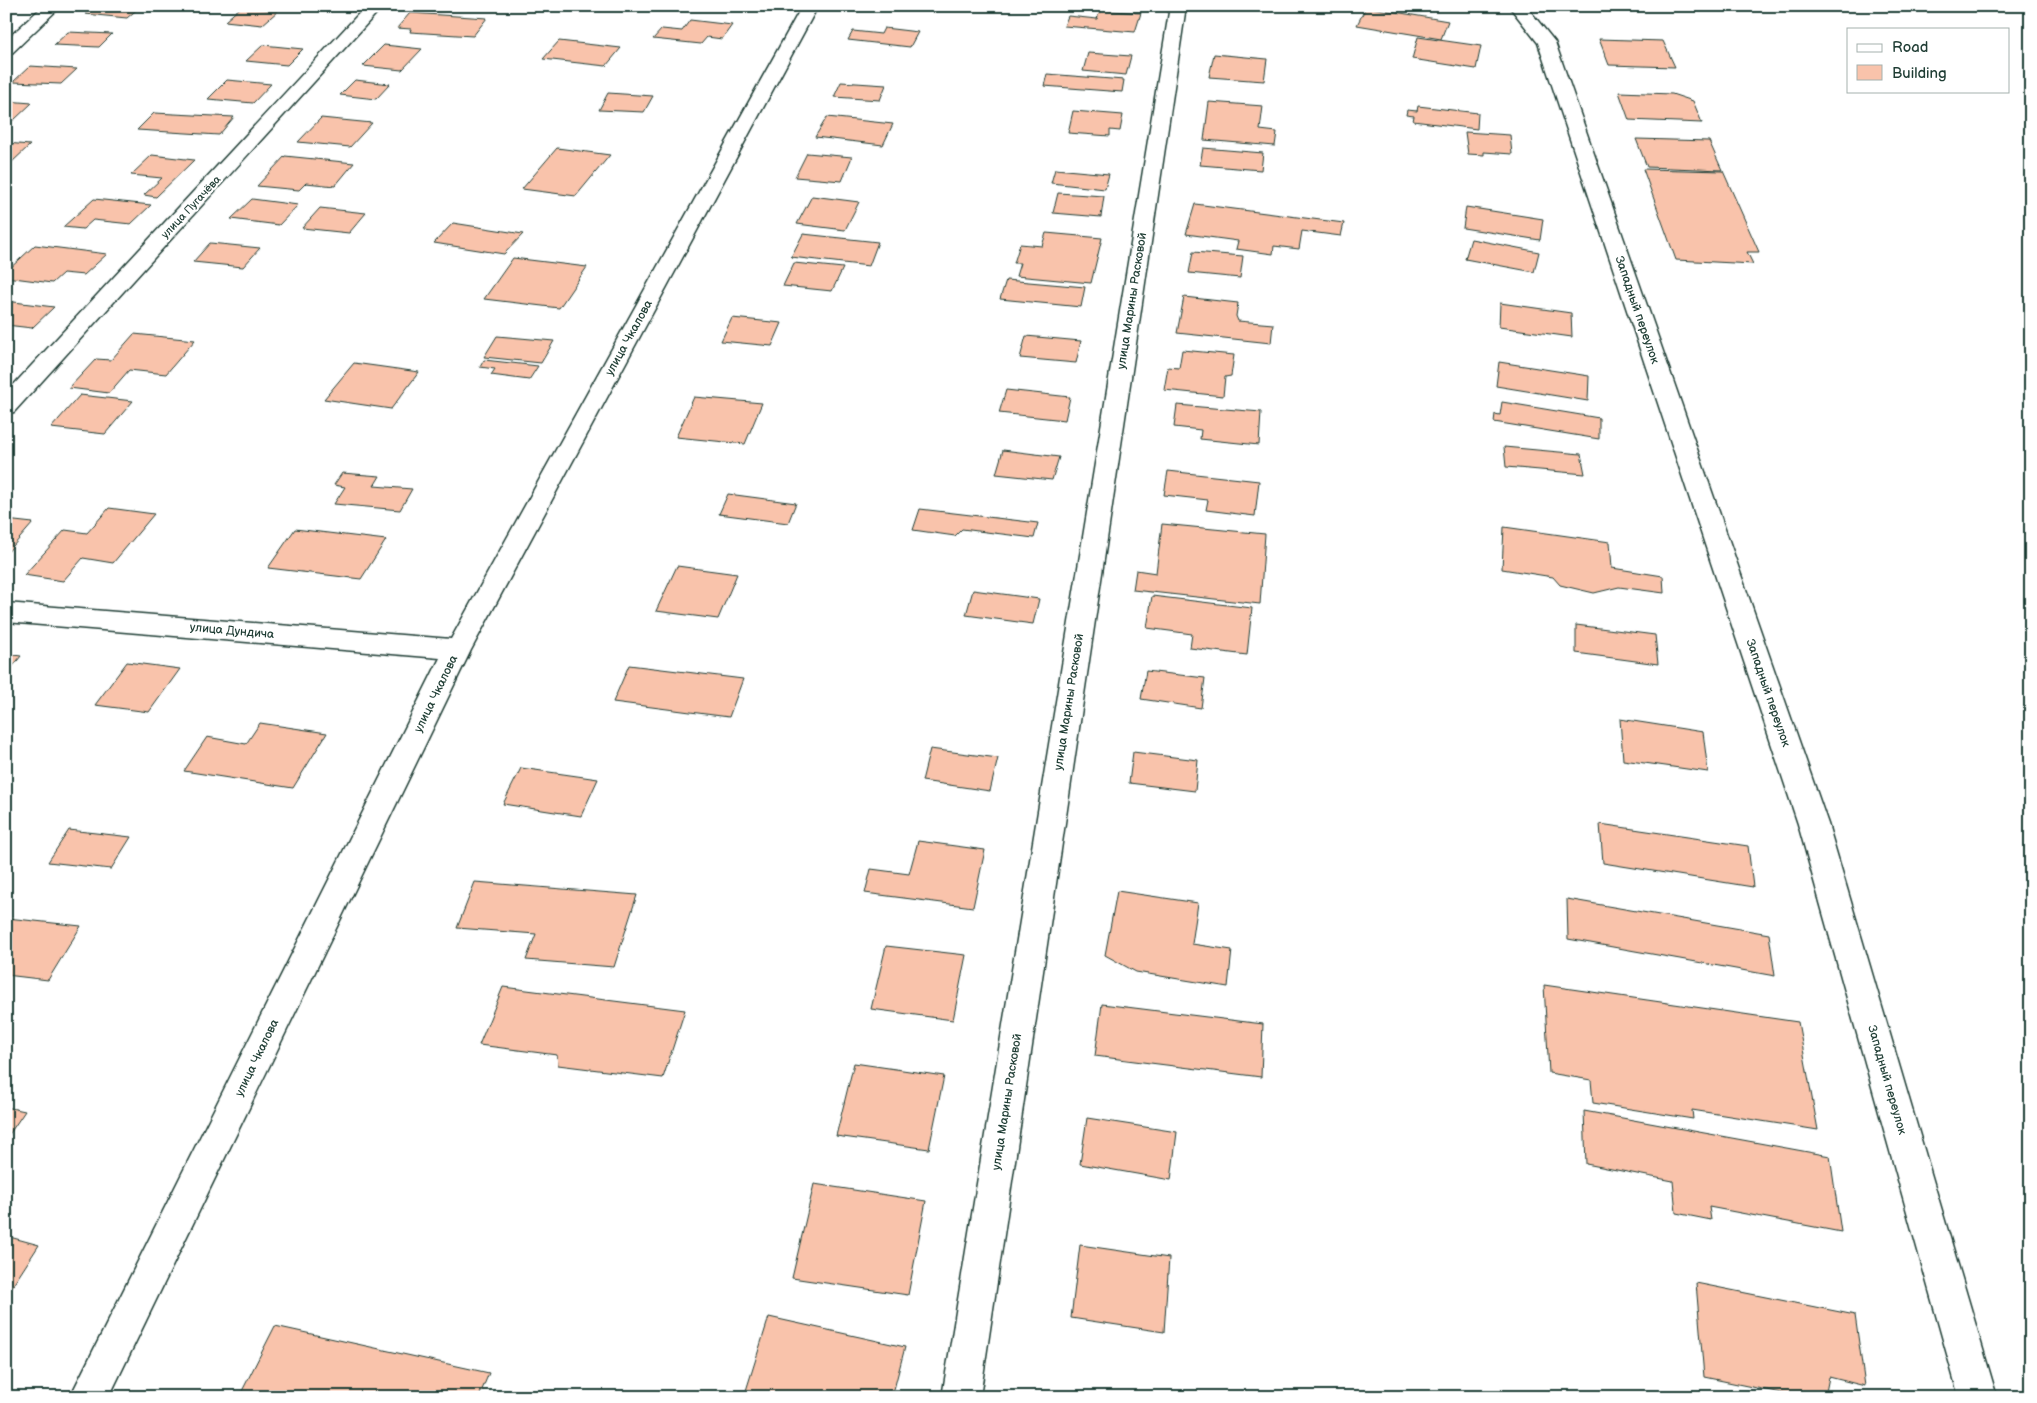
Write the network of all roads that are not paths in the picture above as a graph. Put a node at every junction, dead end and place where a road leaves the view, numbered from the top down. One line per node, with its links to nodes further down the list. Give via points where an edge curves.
1 (54, 6): 6 (street)
2 (375, 6): 7 (street, улица Пугачёва)
3 (810, 6): 9 (street, улица Чкалова)
4 (1178, 6): 11 (street, улица Марины Расковой)
5 (1517, 6): 12 (street, Западный переулок, via 1546,42 1813,824)
6 (6, 49)
7 (6, 407)
8 (6, 612): 9 (street, улица Дундича)
9 (458, 650): 10 (street, улица Чкалова)
10 (89, 1397)
11 (961, 1397)
12 (1978, 1397)

